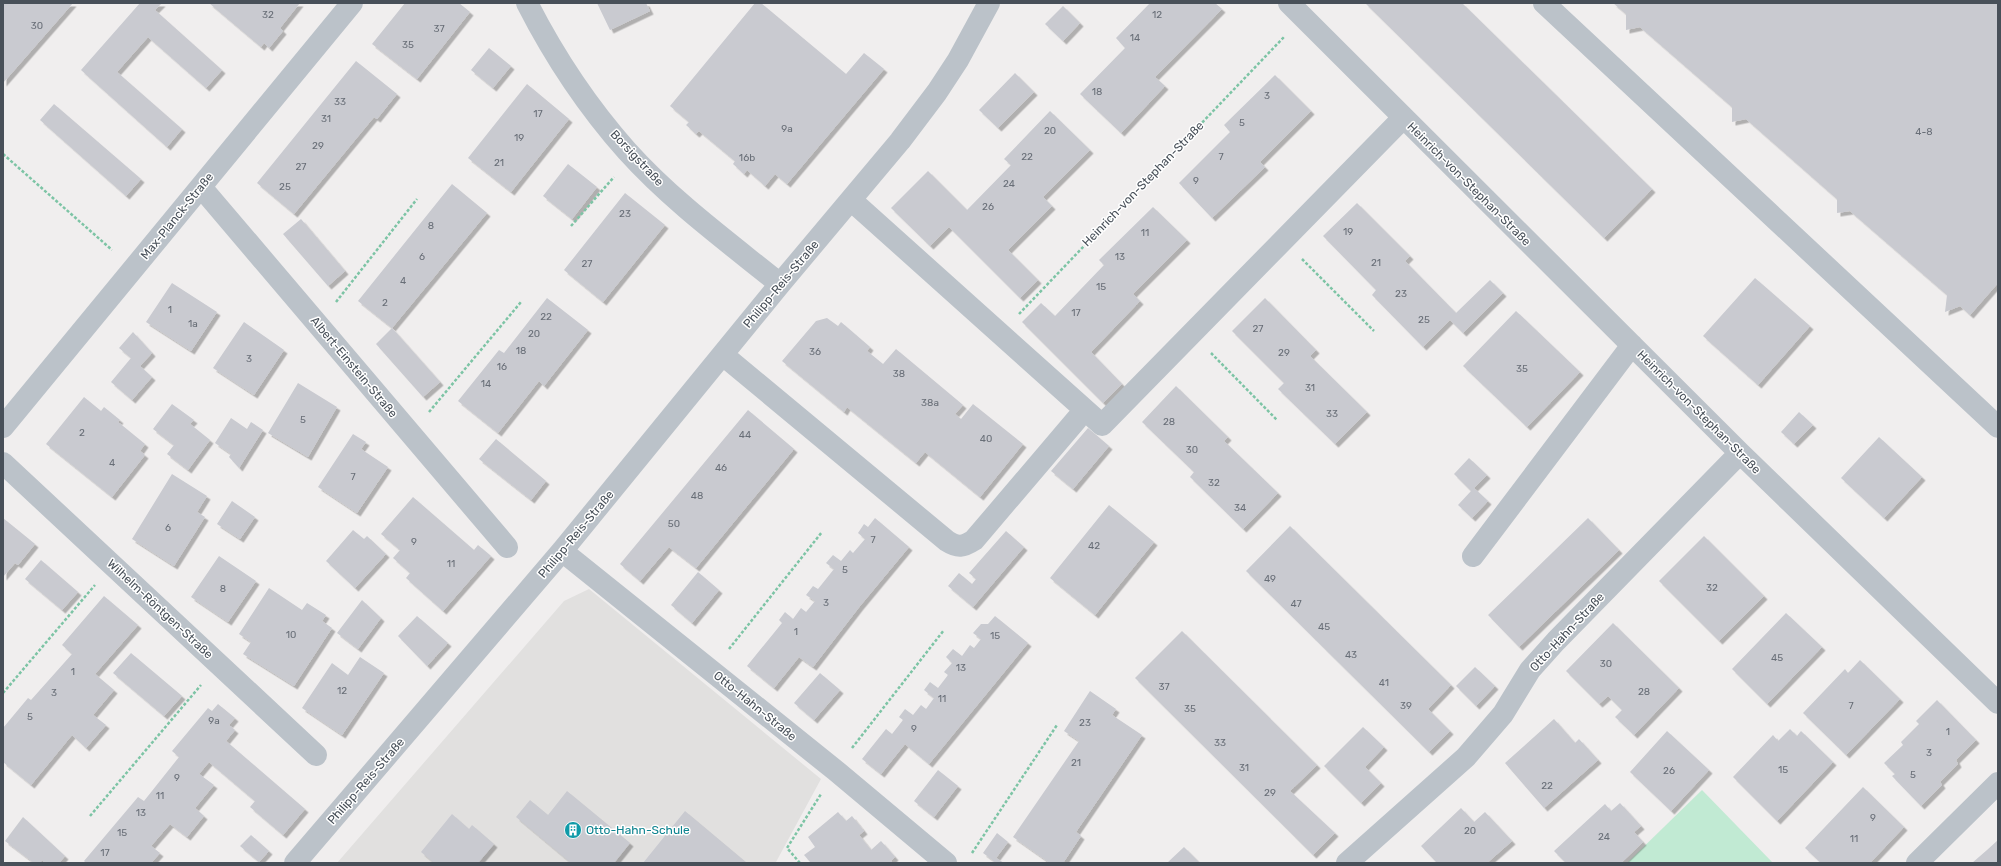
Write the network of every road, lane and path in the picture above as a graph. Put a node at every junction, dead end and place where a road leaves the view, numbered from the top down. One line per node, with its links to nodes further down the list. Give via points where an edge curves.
1 (527, 3): 8 (street, Borsigstraße, via 573,82)
2 (989, 3): 11 (street, Philipp-Reis-Straße, via 937,92)
3 (1544, 3): 26 (street)
4 (350, 4): 9 (street, Max-Planck-Straße)
5 (1296, 10): 6 (street, Heinrich-von-Stephan-Straße); 19 (path, Heinrich-von-Stephan-Straße)
6 (1403, 118): 13 (street, Heinrich-von-Stephan-Straße); 21 (street, Heinrich-von-Stephan-Straße)
7 (3, 154): 14 (path)
8 (632, 156): 12 (path); 15 (street, Borsigstraße, via 687,209)
9 (201, 187): 14 (street, Max-Planck-Straße); 17 (street, Albert-Einstein-Straße)
10 (417, 199): 17 (path)
11 (851, 200): 15 (street, Philipp-Reis-Straße); 19 (street)
12 (571, 226)
13 (1283, 240): 18 (path); 20 (street, Heinrich-von-Stephan-Straße)
14 (134, 269): 25 (street, Max-Planck-Straße)
15 (780, 284): 22 (street, Philipp-Reis-Straße)
16 (521, 302): 27 (path)
17 (318, 325): 27 (street, Albert-Einstein-Straße)
18 (1374, 331)
19 (1000, 334): 20 (street, Heinrich-von-Stephan-Straße, via 1102,425)
20 (1191, 334): 24 (path)
21 (1632, 345): 28 (street, Heinrich-von-Stephan-Straße); 33 (street)
22 (723, 355): 23 (street, via 955,546 966,546 974,540); 32 (street, Philipp-Reis-Straße)
23 (1077, 419)
24 (1277, 420)
25 (3, 427)
26 (1998, 427)
27 (411, 434): 31 (street, Albert-Einstein-Straße)
28 (1740, 453): 39 (street, Heinrich-von-Stephan-Straße); 49 (street, Otto-Hahn-Straße, via 1551,646 1530,670 1503,714 1466,756)
29 (3, 463): 34 (street, Wilhelm-Röntgen-Straße)
30 (822, 532): 37 (path)
31 (507, 547)
32 (562, 551): 37 (street, Otto-Hahn-Straße); 46 (street, Philipp-Reis-Straße)
33 (1473, 556)
34 (112, 565): 36 (street, Wilhelm-Röntgen-Straße); 38 (path)
35 (944, 630): 42 (path)
36 (218, 664): 41 (street, Wilhelm-Röntgen-Straße); 44 (path)
37 (712, 671): 42 (street, Otto-Hahn-Straße)
38 (3, 693)
39 (1998, 704)
40 (1056, 725): 45 (path)
41 (316, 756)
42 (835, 770): 47 (path, via 787,848); 48 (street, Otto-Hahn-Straße)
43 (1998, 783): 50 (street)
44 (90, 816)
45 (969, 856)
46 (295, 863)
47 (800, 863)
48 (946, 863)
49 (1347, 863)
50 (1917, 863)

